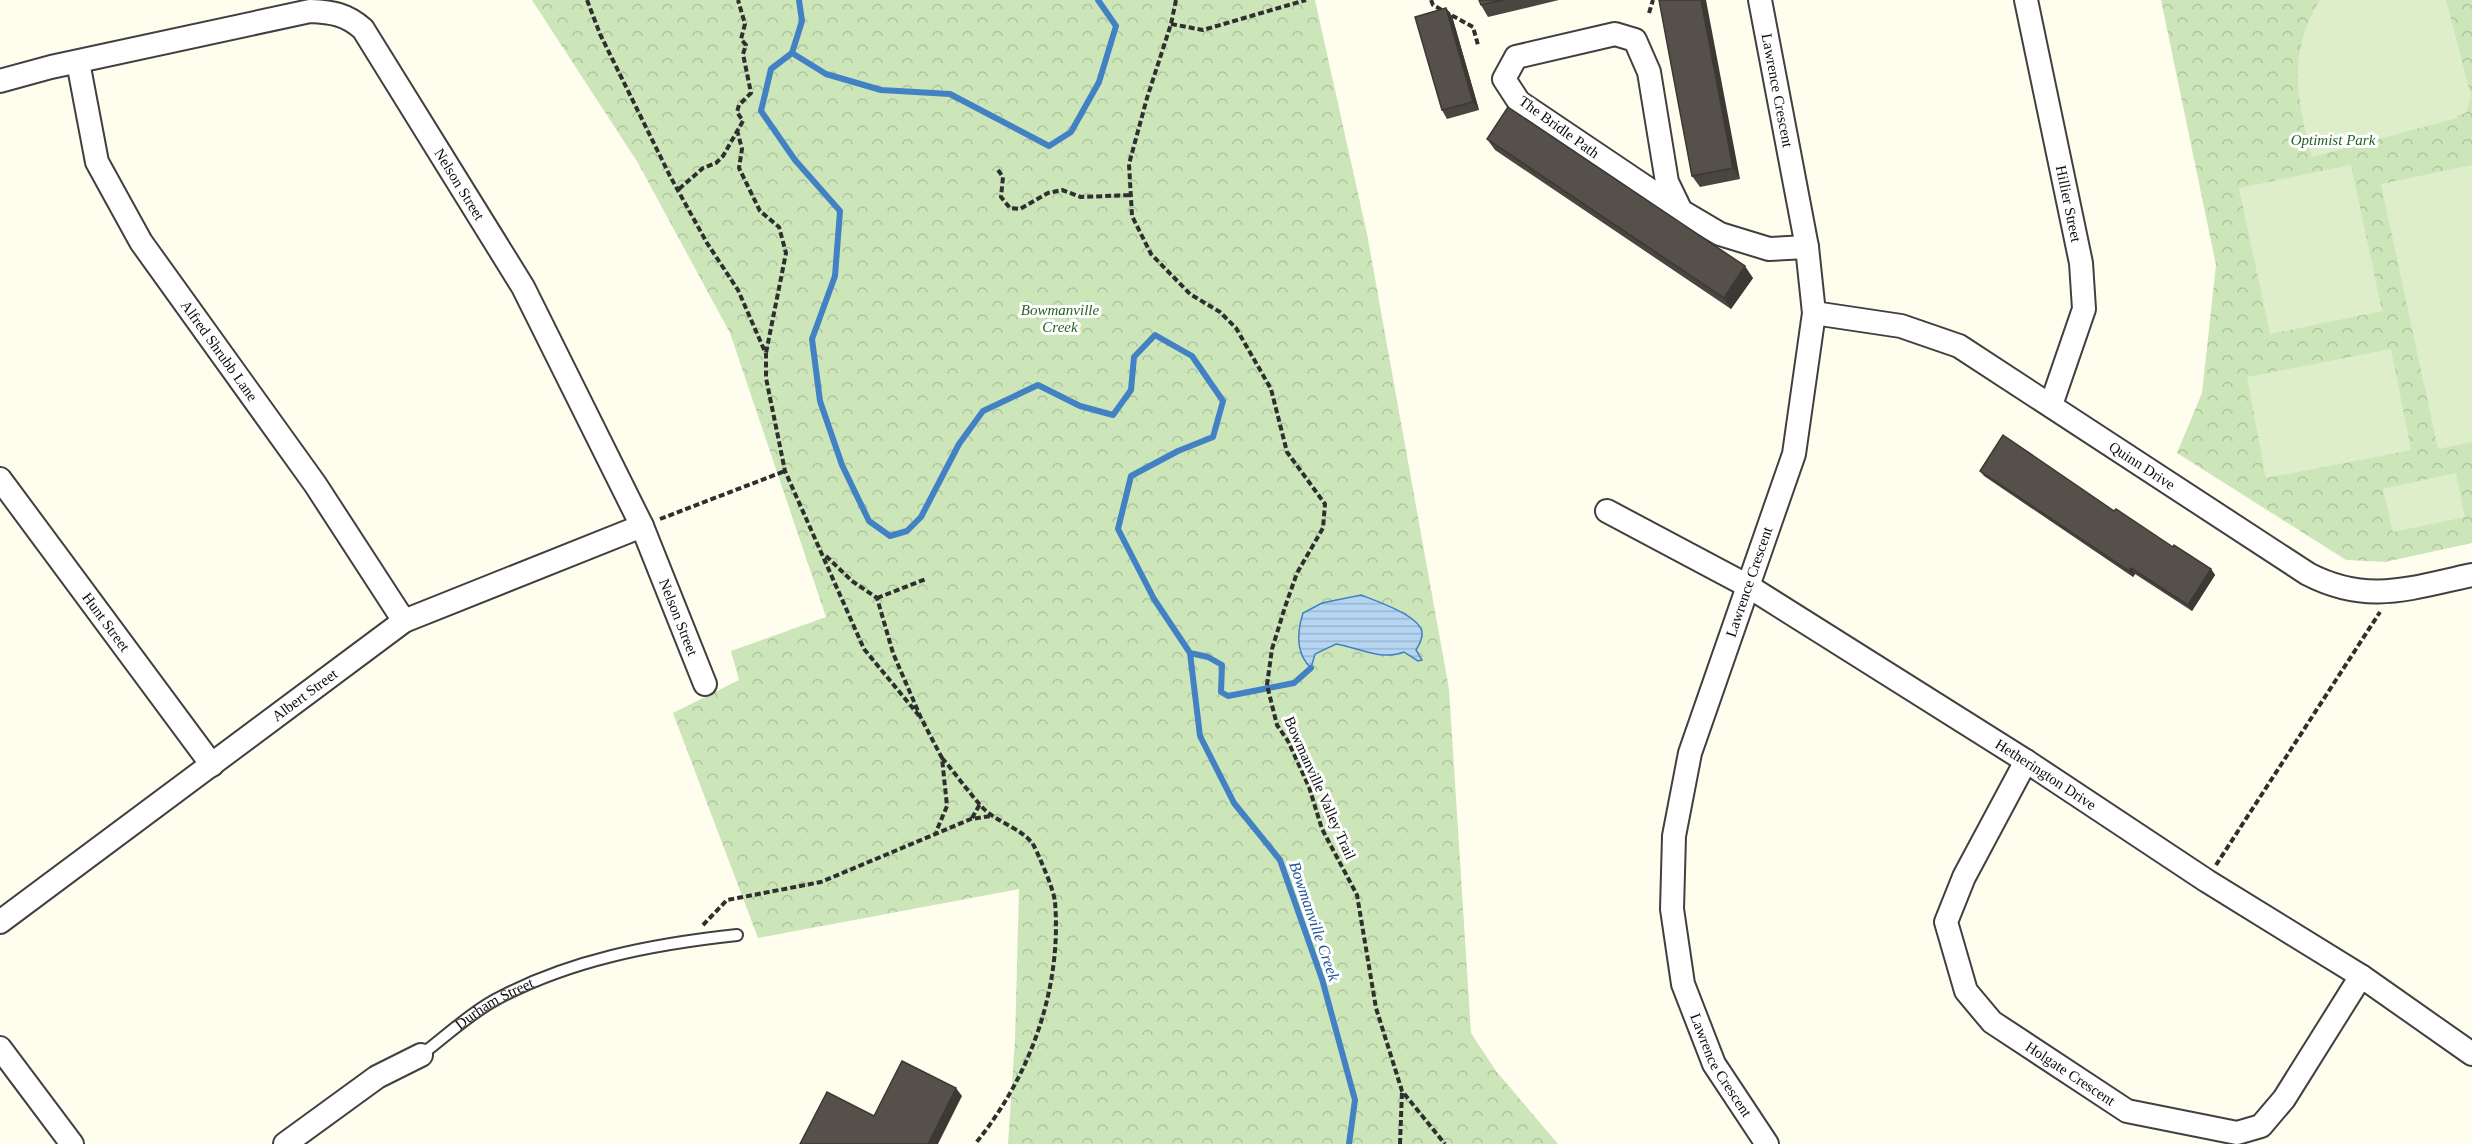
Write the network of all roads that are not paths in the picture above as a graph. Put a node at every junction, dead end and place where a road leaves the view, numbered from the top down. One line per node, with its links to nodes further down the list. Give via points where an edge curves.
1 (1760, 0): 6 (street, Lawrence Crescent)
2 (2026, 0): 8 (street, Hillier Street, via 2081,263 2084,309)
3 (78, 62): 4 (street, Nelson Street); 11 (street, Nelson Street, via 310,11 333,12 352,19 363,29 523,287); 14 (street, Alfred Shrubb Lane, via 97,162 141,242 315,484)
4 (0, 81)
5 (1681, 211): 5 (street, The Bridle Path, via 1667,182 1649,72 1635,40 1615,34 1516,57 1504,79 1519,102); 6 (street, The Bridle Path, via 1720,234 1769,249)
6 (1807, 247): 7 (street, Lawrence Crescent)
7 (1814, 313): 8 (street, Quinn Drive, via 1901,326 1959,346); 13 (street, Lawrence Crescent, via 1794,454)
8 (2051, 405): 12 (street, Quinn Drive, via 2329,585 2380,593)
9 (0, 479): 17 (street, Hunt Street)
10 (1607, 511): 13 (street, Hetherington Drive)
11 (642, 526): 14 (street, Albert Street); 15 (street, Nelson Street)
12 (2472, 575)
13 (1748, 586): 16 (street, Hetherington Drive); 26 (street, Lawrence Crescent, via 1690,753 1674,836 1672,909 1683,984 1714,1064)
14 (404, 621): 17 (street, Albert Street)
15 (705, 684)
16 (2026, 761): 20 (street, Hetherington Drive, via 2207,881); 20 (street, Holgate Crescent, via 1964,878 1946,922 1966,992 1992,1022 2127,1112 2237,1133 2261,1126 2284,1099)
17 (212, 765): 18 (street, Albert Street)
18 (0, 922)
19 (736, 935): 23 (lane, Durham Street, via 687,940 568,966 493,1001)
20 (2361, 976): 22 (street, Hetherington Drive)
21 (0, 1048): 24 (street)
22 (2472, 1054)
23 (421, 1055): 25 (street, Durham Street, via 376,1077)
24 (72, 1144)
25 (285, 1144)
26 (1767, 1144)

